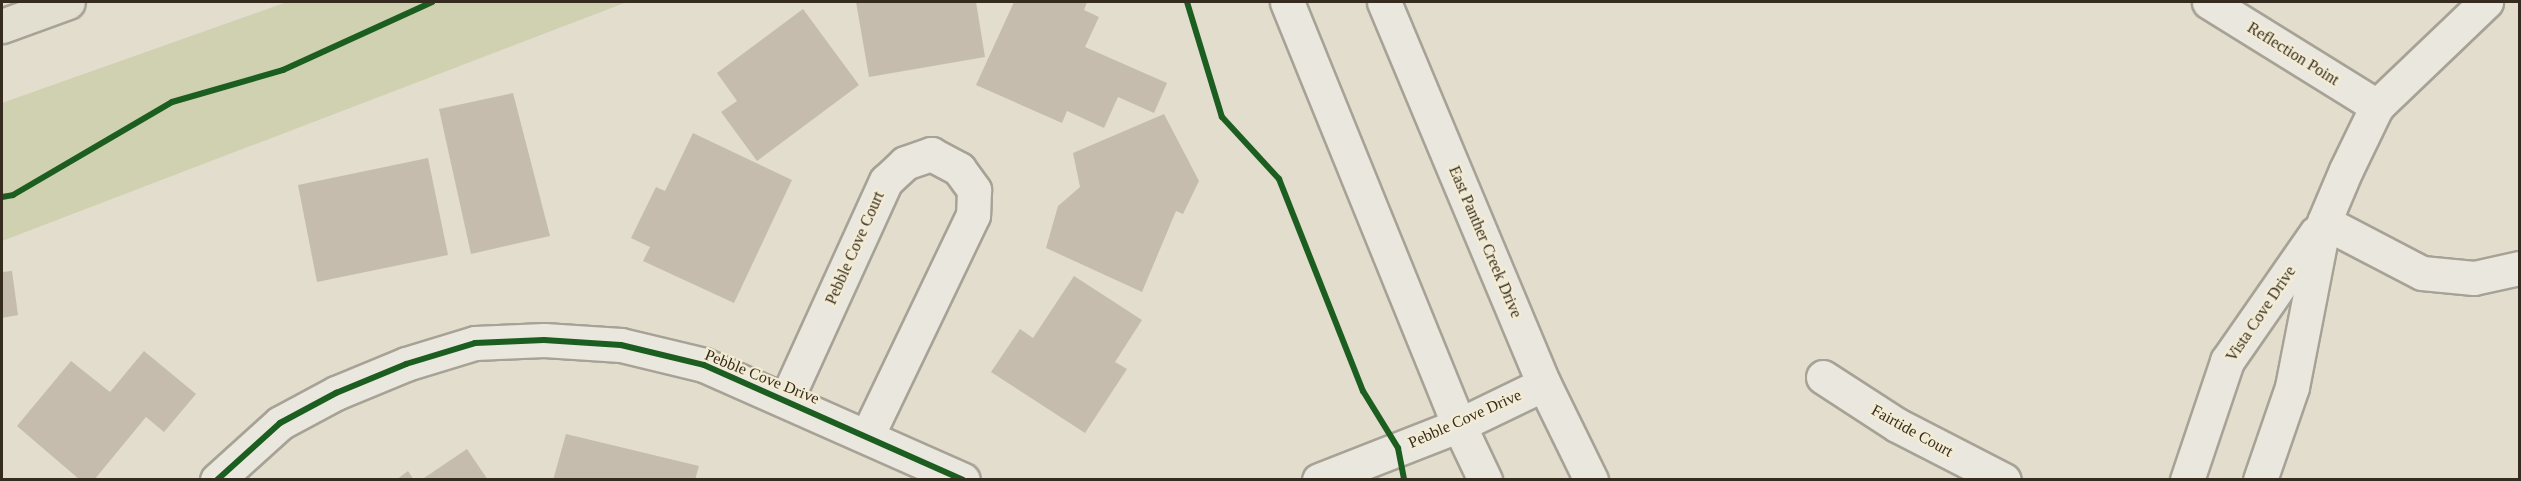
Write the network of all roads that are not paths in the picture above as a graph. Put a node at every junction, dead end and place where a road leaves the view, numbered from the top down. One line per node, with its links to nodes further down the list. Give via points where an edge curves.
1 (68, 2): 6 (main road)
2 (1287, 2): 13 (street)
3 (1384, 2): 11 (street, East Panther Creek Drive)
4 (2209, 2): 7 (street, Reflection Point)
5 (2486, 2): 7 (street, Vista Cove Drive)
6 (2, 26)
7 (2377, 106): 8 (street, Vista Cove Drive)
8 (2324, 222): 9 (street, via 2422,273 2474,278); 21 (street, Vista Cove Drive, via 2227,361); 22 (street, Vista Cove Drive, via 2292,387)
9 (2520, 268)
10 (1823, 377): 20 (street, Fairtide Court, via 1897,425)
11 (1544, 384): 13 (street, Pebble Cove Drive); 19 (street, East Panther Creek Drive)
12 (786, 400): 14 (street, Pebble Cove Drive); 14 (street, Pebble Cove Court, via 886,181 905,163 932,154 959,169 974,190 974,215); 15 (street, Pebble Cove Drive, via 704,365 621,345 544,340 475,343 406,364 336,393 280,423)
13 (1459, 425): 17 (street, Pebble Cove Drive); 18 (street)
14 (867, 436): 16 (street, Pebble Cove Drive)
15 (217, 480)
16 (963, 480)
17 (1319, 480)
18 (1485, 480)
19 (1591, 480)
20 (2004, 480)
21 (2187, 480)
22 (2260, 480)

